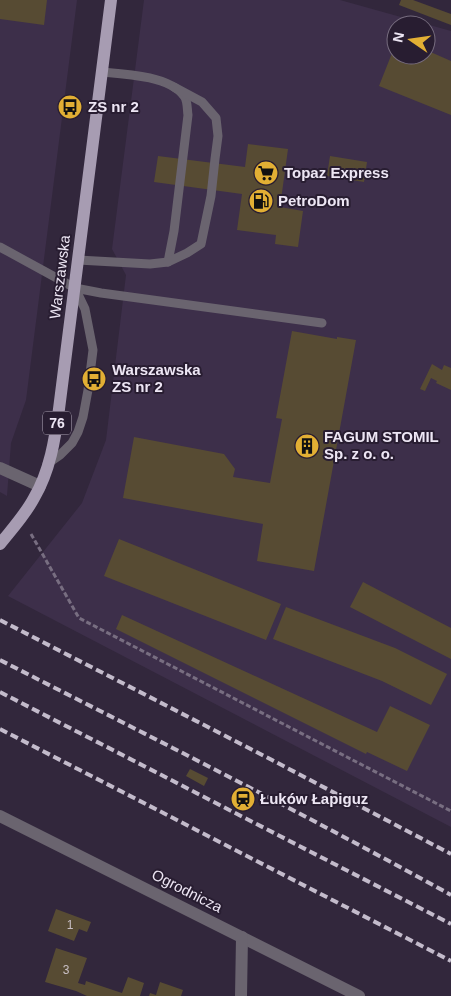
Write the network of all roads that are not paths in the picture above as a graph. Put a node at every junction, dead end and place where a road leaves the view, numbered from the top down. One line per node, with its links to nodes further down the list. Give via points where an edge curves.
1 (111, 0): 2 (main road, Warszawska / 76)
2 (102, 72): 3 (lane, via 151,78); 5 (main road, Warszawska / 76)
3 (174, 87): 6 (lane, via 186,98 188,115); 6 (lane, via 202,102 216,118 218,136 201,244)
4 (0, 247): 7 (lane)
5 (78, 260): 6 (lane); 7 (main road, Warszawska / 76)
6 (168, 262)
7 (75, 288): 8 (lane); 9 (main road, Warszawska / 76, via 60,409); 9 (lane, via 85,309 93,350 88,390 78,432 72,443)
8 (322, 323)
9 (48, 464): 11 (main road, Warszawska / 76)
10 (0, 468): 11 (street)
11 (40, 486): 12 (main road, Warszawska / 76, via 22,518)
12 (0, 544)
13 (0, 816): 14 (street, Ogrodnicza)
14 (242, 937): 15 (street); 16 (street, Ogrodnicza)
15 (241, 996)
16 (359, 996)

